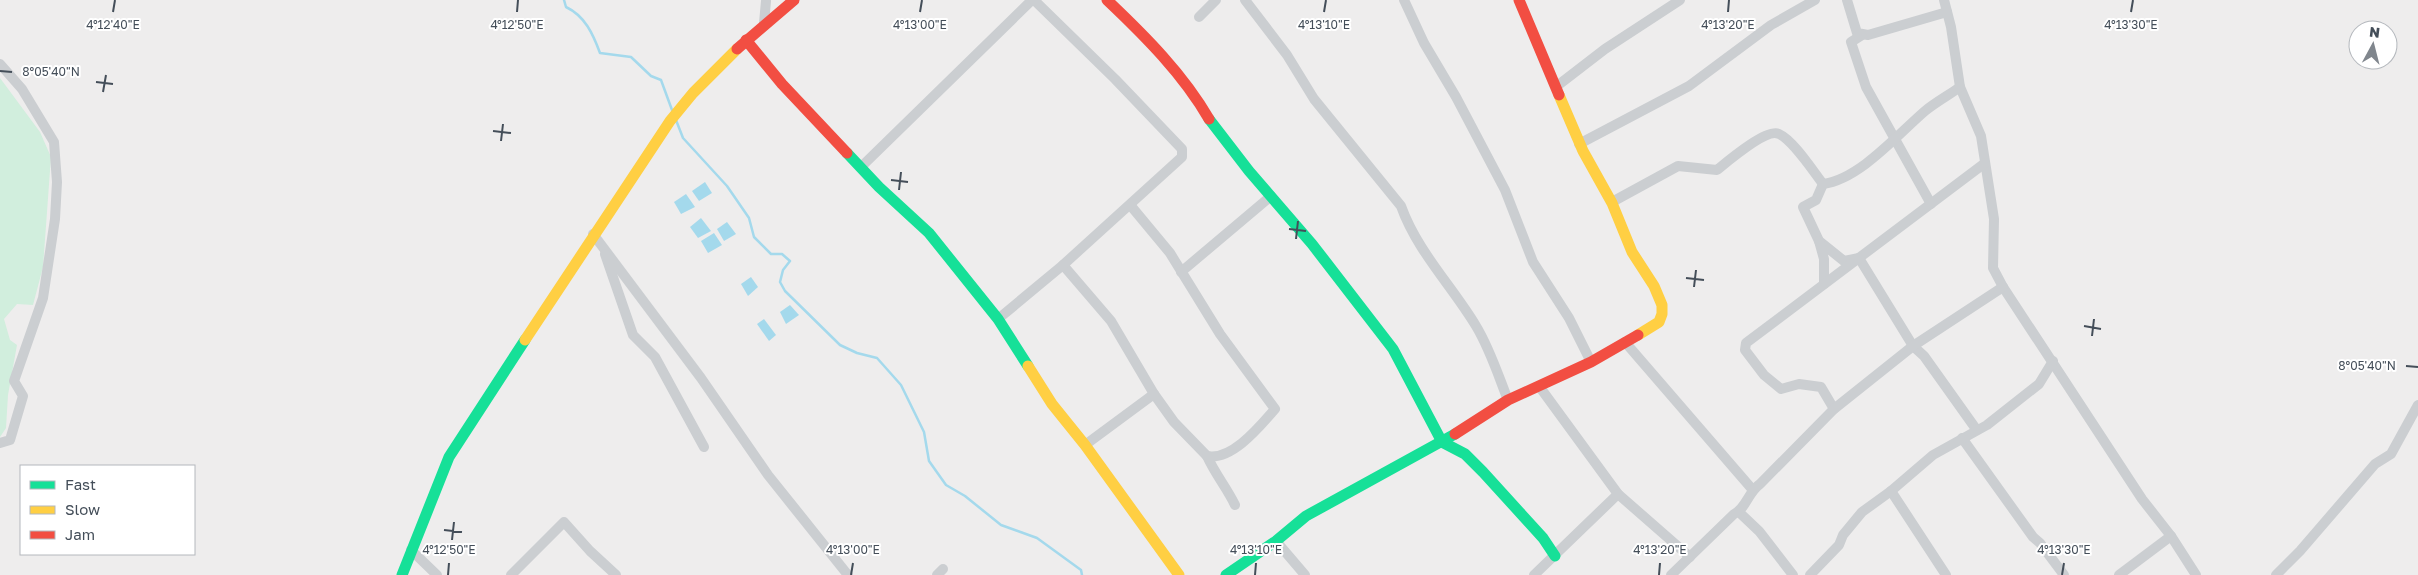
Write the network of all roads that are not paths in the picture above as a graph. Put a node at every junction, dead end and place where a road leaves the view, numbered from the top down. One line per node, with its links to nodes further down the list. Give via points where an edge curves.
1 (766, 0): 13 (street); 16 (street)
2 (794, 0): 13 (street)
3 (1033, 0): 25 (street); 30 (street, via 1182,149 1178,163)
4 (1107, 0): 27 (street, via 1150,40)
5 (1216, 0): 15 (street)
6 (1245, 0): 46 (street, via 1287,55 1314,99 1401,206 1418,242 1484,339)
7 (1404, 0): 43 (street, via 1424,43 1505,190 1533,262 1569,318)
8 (1519, 0): 20 (street)
9 (1680, 0): 20 (street)
10 (1814, 0): 23 (street, via 1771,25 1689,86)
11 (1847, 0): 17 (street, via 1857,33)
12 (1944, 0): 14 (street)
13 (784, 8): 16 (street)
14 (1947, 12): 17 (street); 21 (street)
15 (1199, 17)
16 (764, 23): 18 (street)
17 (1862, 35): 22 (street, via 1851,42 1866,87)
18 (746, 40): 25 (street, via 782,84); 31 (street, via 670,121)
19 (0, 64): 52 (street, via 22,89 54,142 57,182 43,298 14,381 23,396 10,440)
20 (1557, 86): 23 (street)
21 (1960, 87): 22 (street, via 1928,109); 24 (street, via 1981,136)
22 (1896, 138): 26 (street, via 1860,167); 29 (street)
23 (1579, 144): 28 (street)
24 (1985, 164): 29 (street); 38 (street, via 1994,219 1993,268)
25 (861, 167): 39 (street, via 921,224)
26 (1823, 184): 28 (street, via 1787,139 1779,133 1772,133 1717,170 1678,166); 32 (street, via 1816,200 1803,207)
27 (1271, 196): 36 (street); 51 (street, via 1393,349)
28 (1612, 202): 40 (street, via 1633,255 1652,282 1663,311 1659,322)
29 (1931, 204): 34 (street)
30 (1131, 206): 35 (street); 36 (street, via 1170,253)
31 (593, 234): 33 (street); 63 (street, via 449,457)
32 (1819, 241): 34 (street, via 1844,261); 37 (street, via 1824,259)
33 (602, 246): 54 (street, via 633,335 655,357); 70 (street, via 701,378 768,475)
34 (1859, 258): 37 (street); 41 (street)
35 (1063, 265): 39 (street); 45 (street, via 1111,321)
36 (1181, 272): 55 (street, via 1223,338 1275,409 1251,435 1225,454)
37 (1824, 284): 48 (street, via 1746,343 1744,350 1764,375 1782,389 1799,384 1821,387)
38 (2003, 287): 41 (street); 42 (street)
39 (998, 319): 53 (street, via 1052,404)
40 (1624, 342): 43 (street); 56 (street)
41 (1913, 346): 48 (street); 49 (street, via 1924,356)
42 (2053, 361): 49 (street, via 2039,384 1987,425); 61 (street, via 2142,499)
43 (1591, 362): 44 (street)
44 (1539, 386): 46 (street); 58 (street)
45 (1154, 394): 53 (street); 55 (street, via 1174,422)
46 (1508, 400): 51 (street)
47 (2418, 405): 82 (street, via 2391,454 2375,464)
48 (1834, 409): 56 (street)
49 (1976, 429): 50 (street)
50 (1962, 438): 57 (street, via 1933,456); 79 (street)
51 (1442, 442): 62 (street, via 1306,516); 64 (street, via 1465,454 1483,472 1543,538)
52 (0, 443)
53 (1086, 445): 71 (street)
54 (704, 447)
55 (1208, 456): 59 (street, via 1215,474)
56 (1752, 489): 60 (street)
57 (1892, 491): 77 (street, via 1862,512 1839,545); 78 (street)
58 (1618, 494): 64 (street); 65 (street)
59 (1235, 505)
60 (1739, 512): 65 (street); 76 (street, via 1759,531)
61 (2171, 536): 80 (street); 81 (street)
62 (1276, 541): 72 (street); 73 (street)
63 (411, 550): 66 (street); 67 (street)
64 (1555, 556): 74 (street)
65 (1690, 557): 75 (street)
66 (402, 575)
67 (437, 575)
68 (511, 575): 69 (street, via 564,522)
69 (616, 575)
70 (848, 575)
71 (1180, 575)
72 (1226, 575)
73 (1305, 575)
74 (1534, 575)
75 (1671, 575)
76 (1793, 575)
77 (1810, 575)
78 (1946, 575)
79 (2064, 575)
80 (2119, 575)
81 (2196, 575)
82 (2276, 575)

